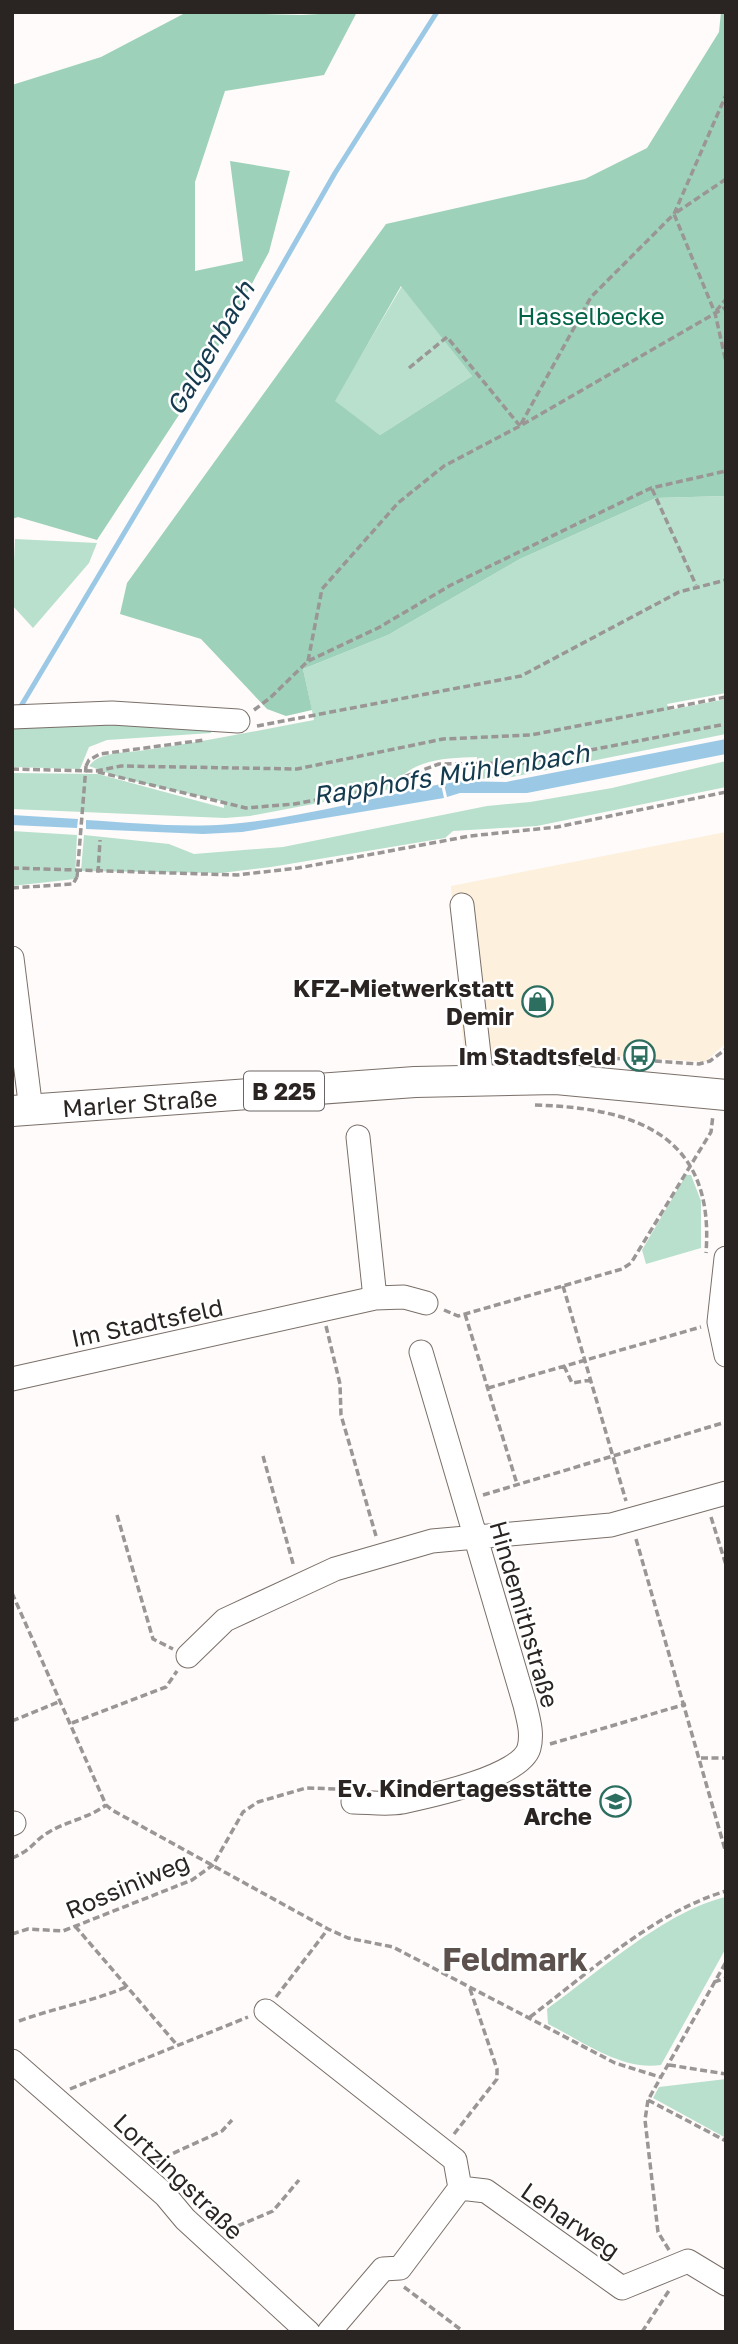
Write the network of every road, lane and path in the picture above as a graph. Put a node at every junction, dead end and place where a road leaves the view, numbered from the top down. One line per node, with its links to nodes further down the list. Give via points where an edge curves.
1 (726, 95): 3 (path)
2 (726, 178): 3 (path)
3 (674, 214): 6 (path); 9 (path, via 592,297)
4 (726, 299): 6 (path)
5 (726, 307): 6 (path)
6 (715, 313): 7 (path); 9 (path)
7 (726, 362)
8 (409, 368): 9 (path, via 447,337)
9 (520, 426): 14 (path, via 444,466 398,503 322,589)
10 (726, 471): 11 (path)
11 (651, 488): 13 (path); 14 (path)
12 (726, 580): 13 (path)
13 (696, 585): 17 (path, via 521,676)
14 (308, 660): 17 (path)
15 (726, 697): 20 (path, via 531,735 443,739 297,769 121,766)
16 (12, 717): 17 (street, via 112,713)
17 (246, 724): 25 (path, bridge, via 213,738 114,751 89,760)
18 (726, 724): 20 (path, via 523,763 439,764 365,791 246,808)
19 (12, 769): 20 (path)
20 (96, 771)
21 (726, 792): 24 (path, via 557,827 470,836 298,868 237,875)
22 (100, 840): 24 (path)
23 (12, 868): 25 (path)
24 (98, 873): 25 (path)
25 (77, 875): 26 (path, via 73,884)
26 (12, 888)
27 (463, 905): 29 (street)
28 (12, 958): 32 (street)
29 (482, 1081): 30 (main road, Marler Straße / B 225, via 556,1079); 32 (main road, Marler Straße / B 225, via 388,1083)
30 (721, 1094): 34 (path, via 711,1132)
31 (524, 1104): 34 (path, via 575,1106 651,1128 677,1146)
32 (22, 1111)
33 (358, 1137): 37 (street)
34 (690, 1166): 35 (path, via 705,1198); 36 (path, via 631,1262 622,1269)
35 (715, 1259): 41 (street)
36 (564, 1286): 40 (path); 44 (path)
37 (375, 1298): 38 (street, Im Stadtsfeld, via 404,1297); 39 (street, Im Stadtsfeld)
38 (426, 1303): 40 (path, via 458,1316)
39 (322, 1311): 46 (street, Im Stadtsfeld); 58 (path, via 340,1384 341,1415)
40 (465, 1314): 48 (path)
41 (707, 1322): 43 (street); 44 (path)
42 (421, 1353): 54 (street, Hindemithstraße)
43 (726, 1355)
44 (585, 1360): 45 (path); 47 (path)
45 (564, 1366): 47 (path, via 572,1383); 48 (path)
46 (12, 1379)
47 (591, 1380): 50 (path)
48 (488, 1388): 52 (path)
49 (726, 1422): 50 (path)
50 (613, 1455): 52 (path); 56 (path)
51 (262, 1456): 60 (path)
52 (517, 1484): 54 (path)
53 (716, 1496): 56 (street); 59 (path)
54 (464, 1501): 57 (street, Hindemithstraße)
55 (117, 1515): 63 (path, via 153,1639)
56 (631, 1520): 57 (street); 65 (path)
57 (475, 1537): 58 (street, via 432,1541); 68 (street, Hindemithstraße, via 530,1726)
58 (382, 1555): 60 (street)
59 (726, 1565)
60 (299, 1586): 63 (street, via 225,1620)
61 (12, 1593): 62 (path)
62 (14, 1602): 64 (path)
63 (188, 1656): 67 (path, via 166,1687)
64 (61, 1701): 66 (path); 67 (path)
65 (686, 1704): 68 (path); 69 (path)
66 (12, 1721)
67 (72, 1723): 72 (path)
68 (529, 1748): 71 (street, via 519,1764 496,1776 400,1802)
69 (701, 1758): 70 (path); 73 (path)
70 (726, 1758)
71 (353, 1802): 75 (path, via 336,1787 306,1788 258,1802 243,1812)
72 (106, 1805): 74 (path, via 47,1832 31,1850); 75 (path)
73 (726, 1853)
74 (12, 1858)
75 (213, 1865): 77 (path, Rossiniweg, via 192,1880); 78 (path)
76 (726, 1891): 86 (path, via 654,1925)
77 (75, 1926): 79 (path, Rossiniweg); 84 (path)
78 (328, 1929): 83 (path, via 393,1947); 85 (path)
79 (12, 1934)
80 (726, 1962): 82 (path)
81 (726, 1978): 82 (path)
82 (712, 1982): 90 (path)
83 (469, 1986): 86 (path); 97 (path, via 497,2079)
84 (128, 1987): 87 (path); 88 (path)
85 (266, 2011): 88 (path); 97 (street)
86 (530, 2017): 92 (path, via 615,2063)
87 (19, 2021)
88 (177, 2045): 93 (path)
89 (12, 2062): 93 (street, Lortzingstraße)
90 (669, 2065): 91 (path); 92 (path)
91 (726, 2074)
92 (660, 2077): 94 (path)
93 (54, 2096): 98 (street, Lortzingstraße)
94 (648, 2100): 96 (path); 102 (path, via 645,2120 658,2232)
95 (232, 2120): 98 (path, via 222,2131)
96 (726, 2140)
97 (442, 2149): 100 (street, via 456,2160)
98 (136, 2169): 101 (street, Lortzingstraße)
99 (299, 2180): 101 (path, via 273,2211)
100 (460, 2188): 102 (street, Leharweg, via 486,2191 622,2288); 103 (street, via 400,2268)
101 (206, 2239): 105 (street, Lortzingstraße)
102 (684, 2262): 104 (street); 108 (path)
103 (383, 2269): 106 (street); 107 (path)
104 (726, 2284)
105 (307, 2332)
106 (329, 2332)
107 (464, 2332)
108 (642, 2332)

